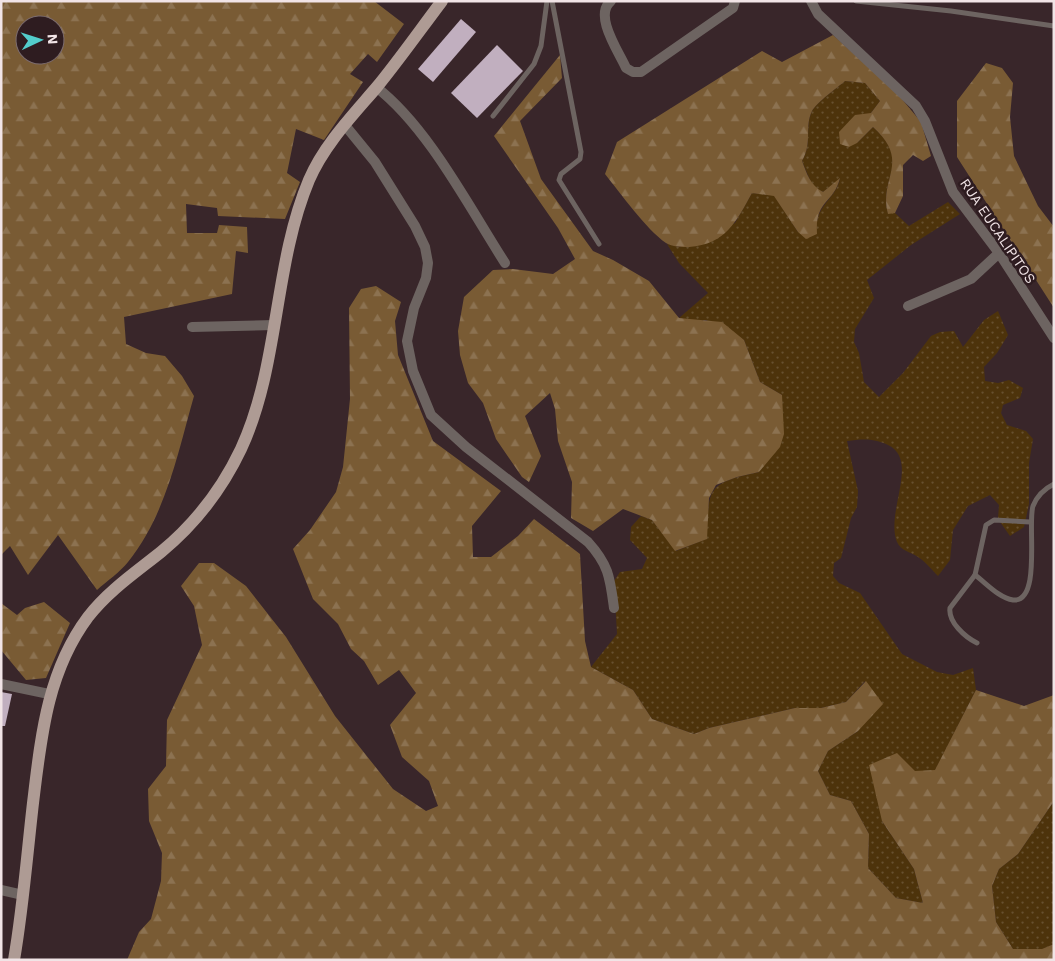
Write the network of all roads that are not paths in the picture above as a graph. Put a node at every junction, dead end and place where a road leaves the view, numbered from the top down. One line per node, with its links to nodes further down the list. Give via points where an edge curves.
1 (442, 1): 9 (main road)
2 (547, 1): 10 (lane, via 541,46 534,64)
3 (552, 1): 12 (lane, via 581,152 580,158 561,174 559,180)
4 (611, 1): 5 (street, via 604,11 603,20 626,68 641,72 732,8)
5 (735, 1)
6 (810, 1): 13 (street, RUA EUCALIPITOS, via 818,14 916,106 953,192)
7 (856, 1): 8 (lane)
8 (1054, 26)
9 (376, 87): 11 (main road); 14 (street, via 398,105 422,134)
10 (493, 116)
11 (344, 124): 16 (main road, via 309,179 287,247); 22 (street, via 375,162 416,226 425,247 426,278 414,308 407,341 413,371 431,415 466,447 588,542 602,557 609,575)
12 (599, 244)
13 (999, 253): 15 (street, via 971,279); 18 (street, RUA EUCALIPITOS)
14 (505, 263)
15 (908, 306)
16 (274, 325): 17 (street); 25 (main road, via 260,395 242,446 223,485 164,550 88,616 62,661)
17 (192, 327)
18 (1054, 338)
19 (1054, 484): 20 (lane, via 1039,495)
20 (1030, 522): 21 (lane, via 994,520 986,525); 21 (lane, via 1032,564 1028,590 1023,598 1014,600 1003,596)
21 (975, 575): 23 (lane, via 949,613 965,635)
22 (614, 608)
23 (977, 643)
24 (1, 684): 25 (street)
25 (50, 694): 27 (main road, via 40,737)
26 (1, 890): 27 (street)
27 (23, 895): 28 (main road)
28 (14, 960)

